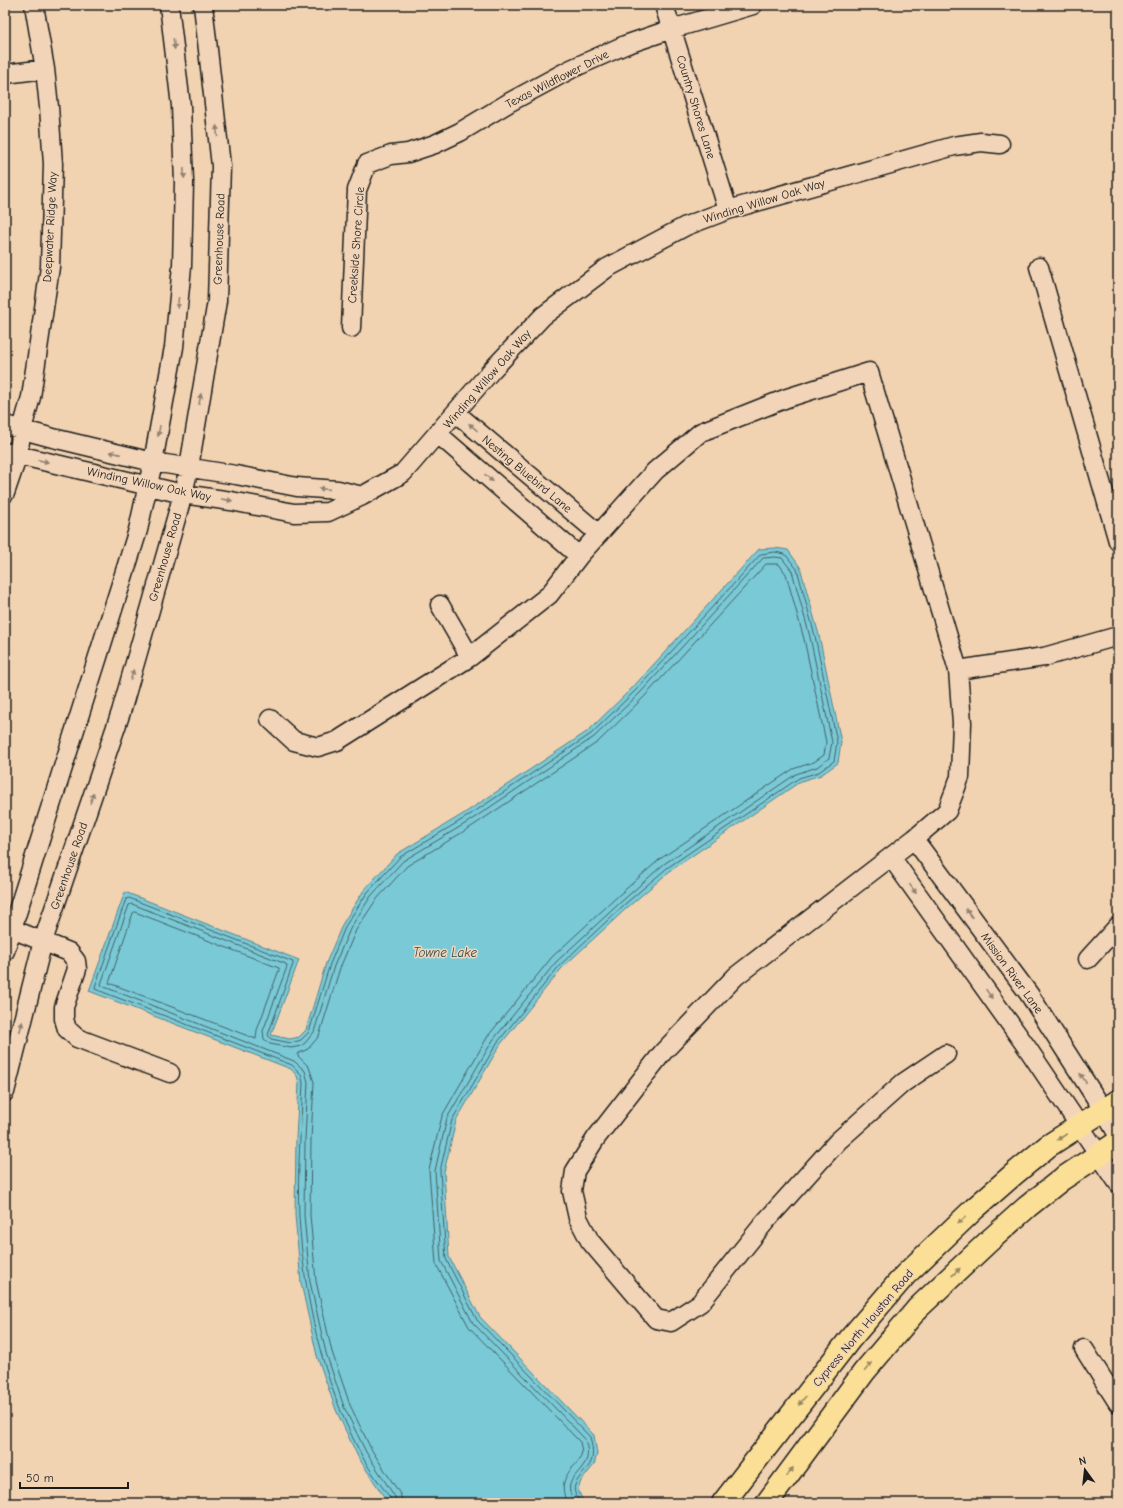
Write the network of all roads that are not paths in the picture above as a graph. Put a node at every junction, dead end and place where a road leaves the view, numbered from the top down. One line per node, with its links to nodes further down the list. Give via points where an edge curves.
1 (34, 5): 7 (street, Deepwater Ridge Way)
2 (169, 5): 19 (street, one-way to 19, via 181,106 184,182 182,266 174,347)
3 (203, 5): 20 (street, Greenhouse Road, one-way to 3, via 217,302 221,166)
4 (664, 5): 6 (street, Country Shores Lane)
5 (753, 5): 6 (street, Texas Wildflower Drive)
6 (672, 29): 10 (street, Texas Wildflower Drive, via 625,45 571,69 435,144); 11 (street, Country Shores Lane)
7 (45, 69): 8 (street); 16 (street, Deepwater Ridge Way, via 53,164 50,267 31,397)
8 (5, 74)
9 (1000, 144): 11 (street, Winding Willow Oak Way, via 982,142 954,146)
10 (367, 164): 13 (street, Creekside Shore Circle, via 357,190)
11 (728, 210): 14 (street, Winding Willow Oak Way, via 686,226 614,264 595,277 543,316)
12 (1039, 267): 26 (street)
13 (351, 328)
14 (456, 413): 17 (street, Winding Willow Oak Way); 25 (street, Nesting Bluebird Lane, one-way to 14)
15 (5, 425): 16 (street, Winding Willow Oak Way)
16 (22, 430): 18 (street, Deepwater Ridge Way); 19 (street, Winding Willow Oak Way, one-way to 16)
17 (438, 434): 24 (street, Winding Willow Oak Way, via 403,473); 27 (street, one-way to 27)
18 (11, 454): 21 (street, Winding Willow Oak Way, one-way to 21); 22 (street, Deepwater Ridge Way)
19 (153, 462): 20 (street, Winding Willow Oak Way); 21 (street)
20 (188, 467): 23 (street, Greenhouse Road); 24 (street, Winding Willow Oak Way, one-way to 20)
21 (148, 486): 23 (street, Winding Willow Oak Way); 36 (street, via 138,530)
22 (5, 494)
23 (183, 494): 24 (street, Winding Willow Oak Way, one-way to 24, via 231,500 294,513 328,512); 37 (street, Greenhouse Road, one-way to 23, via 121,712)
24 (362, 496)
25 (598, 534): 27 (street); 31 (street, via 655,471 701,432 787,398 869,372)
26 (1118, 541)
27 (579, 556): 30 (street, via 549,595)
28 (440, 605): 30 (street)
29 (1118, 636): 31 (street, via 1044,657)
30 (470, 657): 32 (street, via 337,741 318,747 294,741)
31 (958, 670): 33 (street, via 962,723 960,777 947,811)
32 (270, 719)
33 (914, 839): 34 (street); 43 (street, Mission River Lane, one-way to 33)
34 (891, 857): 40 (street, via 736,976 663,1052 596,1138 575,1171 572,1191 578,1218 590,1241 656,1319 671,1322 700,1303 765,1222 838,1141 903,1083); 44 (street, one-way to 44)
35 (1118, 926): 39 (street)
36 (7, 927): 37 (street); 38 (street)
37 (43, 941): 41 (street, via 68,952 76,961 77,969 64,1007 67,1029 77,1038); 42 (street, Greenhouse Road, one-way to 37)
38 (5, 951)
39 (1088, 959)
40 (946, 1054)
41 (170, 1073)
42 (5, 1092)
43 (1111, 1106): 44 (main road, Cypress North Houston Road); 45 (street, Mission River Lane)
44 (1080, 1125): 47 (street); 51 (main road, Cypress North Houston Road, one-way to 51, via 1048,1146 1014,1174 905,1276 850,1339)
45 (1118, 1135)
46 (1118, 1142): 47 (main road)
47 (1098, 1154): 48 (street); 52 (main road, one-way to 47, via 864,1372 918,1308 1027,1207)
48 (1118, 1183)
49 (1084, 1349): 50 (street)
50 (1118, 1403)
51 (723, 1503)
52 (767, 1503)

